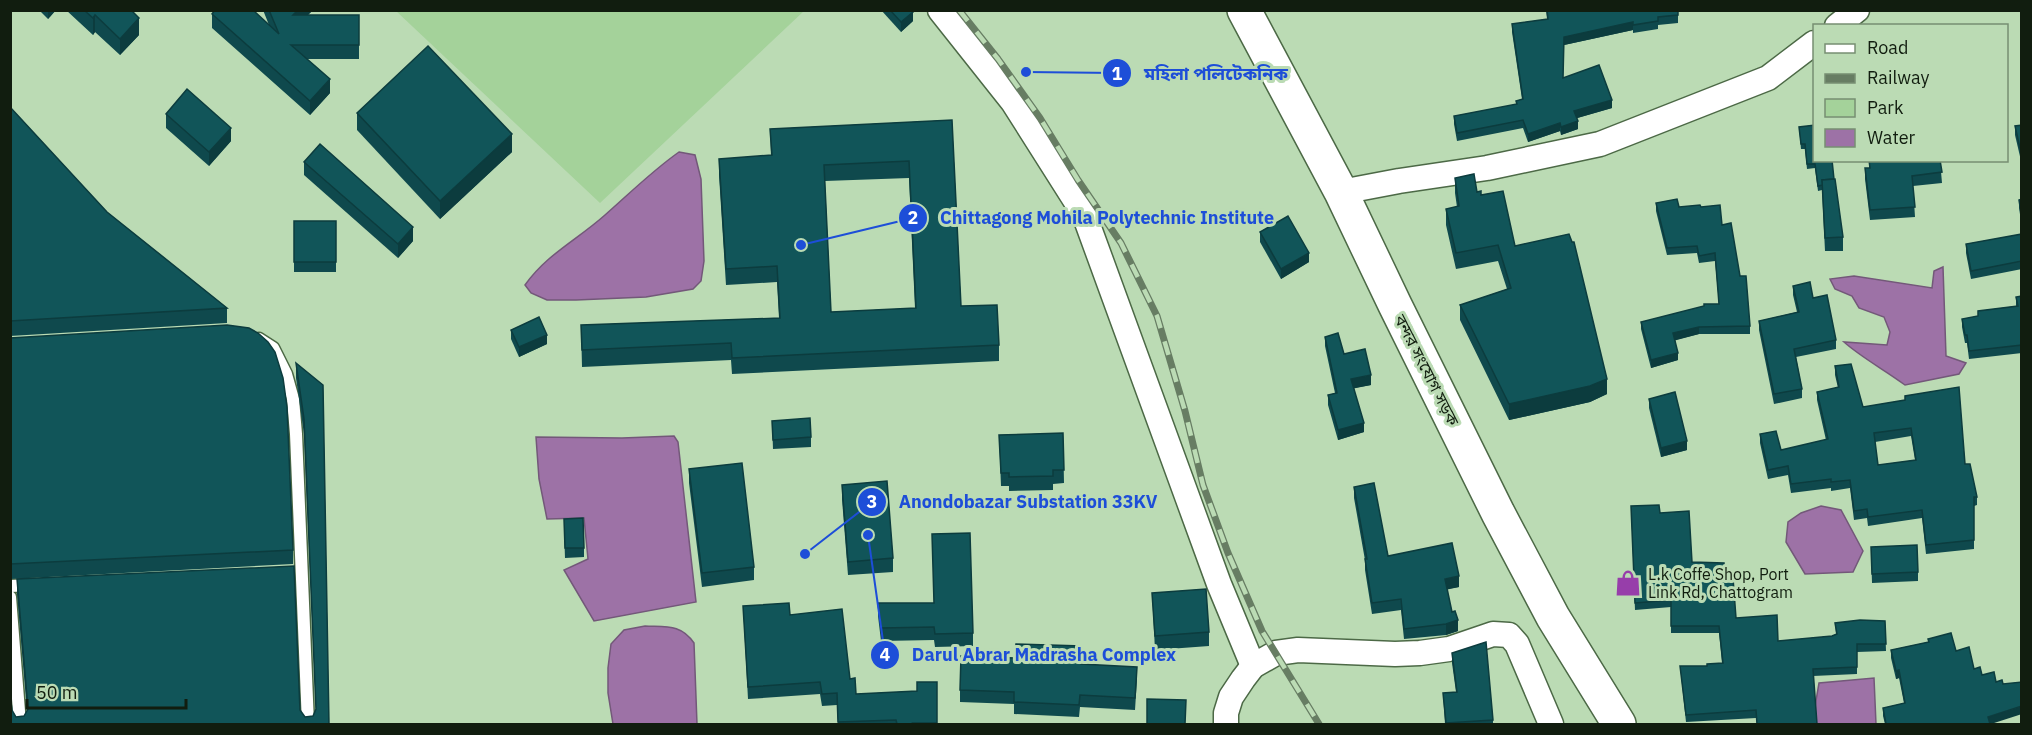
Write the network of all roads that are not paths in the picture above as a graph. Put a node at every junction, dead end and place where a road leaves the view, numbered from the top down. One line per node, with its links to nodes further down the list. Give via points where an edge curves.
1 (940, 10): 11 (street, via 1013,102 1084,214 1219,584)
2 (1244, 10): 6 (highway, বন্দর সংযোগ সড়ক)
3 (1857, 10): 4 (street)
4 (1840, 24)
5 (1813, 44): 6 (street, via 1768,78 1600,144)
6 (1341, 192): 17 (highway, বন্দর সংযোগ সড়ক, via 1498,513 1553,617)
7 (244, 334): 14 (lane, via 253,335 273,348 291,391 296,434 296,572)
8 (45, 584): 9 (lane)
9 (10, 586)
10 (10, 597): 12 (lane)
11 (1253, 666): 15 (street, via 1231,696); 16 (street, via 1276,653 1298,650 1420,653 1449,649 1493,634 1509,635 1517,644)
12 (14, 673): 13 (lane)
13 (20, 724)
14 (308, 724)
15 (1226, 724)
16 (1551, 724)
17 (1619, 724)

